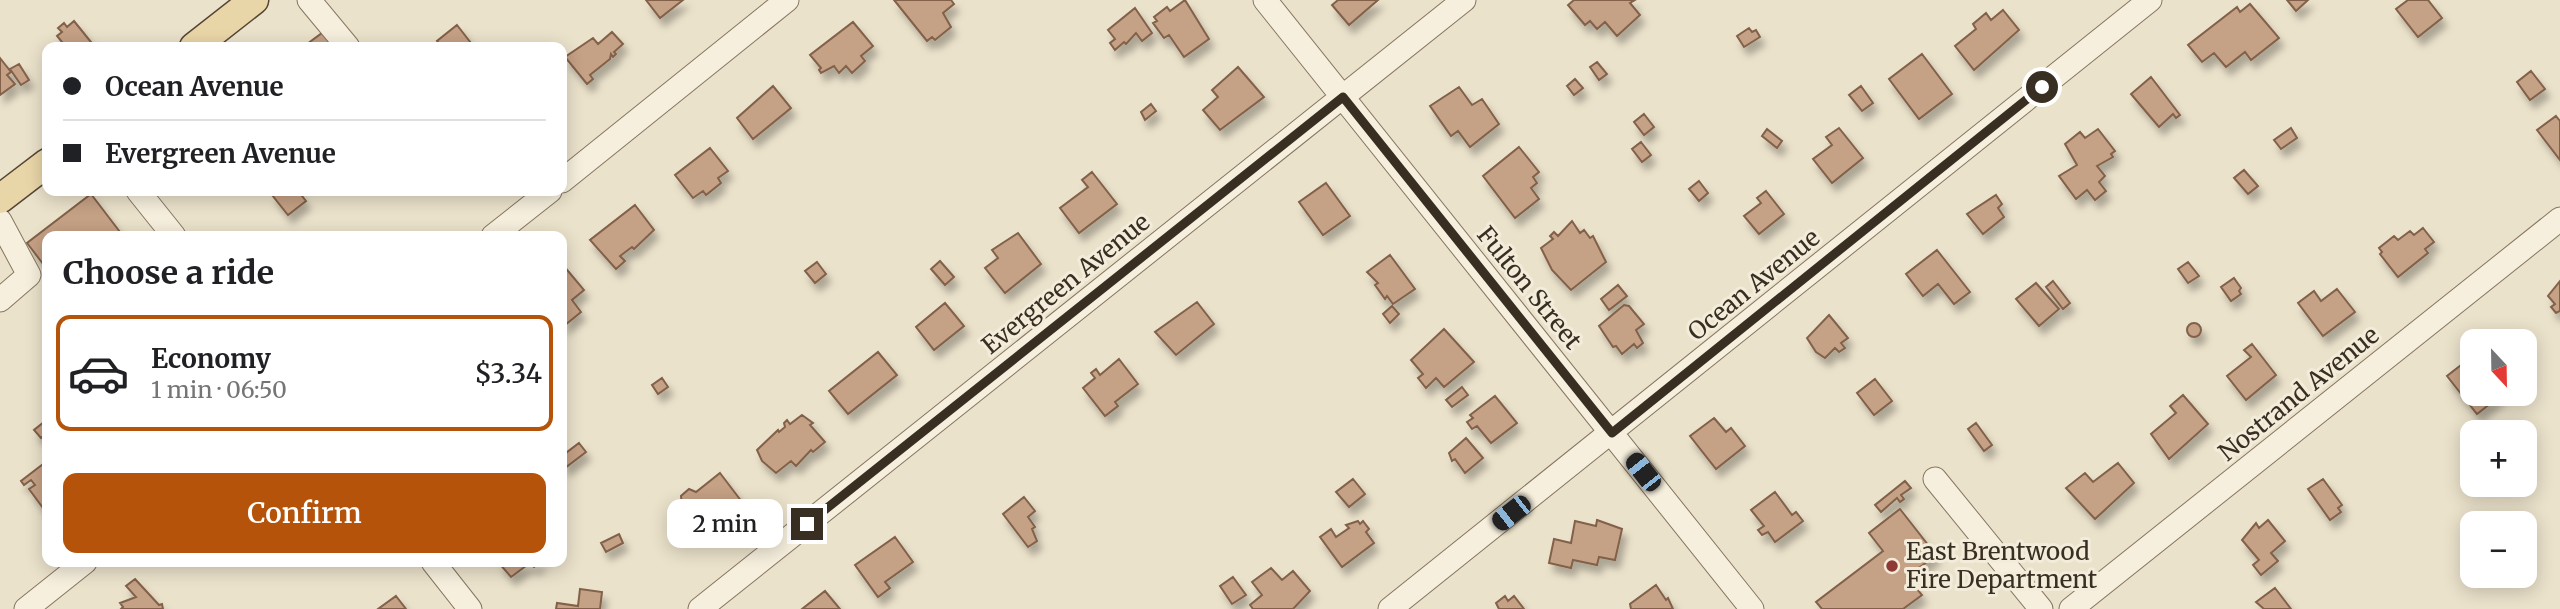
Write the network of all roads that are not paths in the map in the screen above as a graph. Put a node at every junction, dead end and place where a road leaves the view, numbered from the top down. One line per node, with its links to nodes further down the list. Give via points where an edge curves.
1 (254, 0): 7 (main road)
2 (309, 0): 8 (street)
3 (787, 0): 11 (street)
4 (1265, 0): 9 (street, Fulton Street)
5 (1464, 0): 9 (street, Evergreen Avenue)
6 (2150, 0): 20 (street, Ocean Avenue)
7 (200, 42)
8 (344, 42)
9 (1343, 97): 20 (street, Fulton Street); 26 (street, Evergreen Avenue)
10 (42, 167): 14 (main road)
11 (567, 177)
12 (150, 196): 17 (street)
13 (544, 196): 18 (street)
14 (0, 199)
15 (2560, 219): 30 (street, Nostrand Avenue)
16 (0, 221): 19 (street, via 29,275)
17 (171, 231)
18 (499, 231)
19 (0, 300)
20 (1612, 433): 27 (street, Ocean Avenue); 28 (street, Fulton Street)
21 (1935, 479): 29 (street)
22 (79, 567): 24 (street)
23 (437, 567): 25 (street)
24 (26, 609)
25 (470, 609)
26 (700, 609)
27 (1390, 609)
28 (1752, 609)
29 (2041, 609)
30 (2071, 609)

